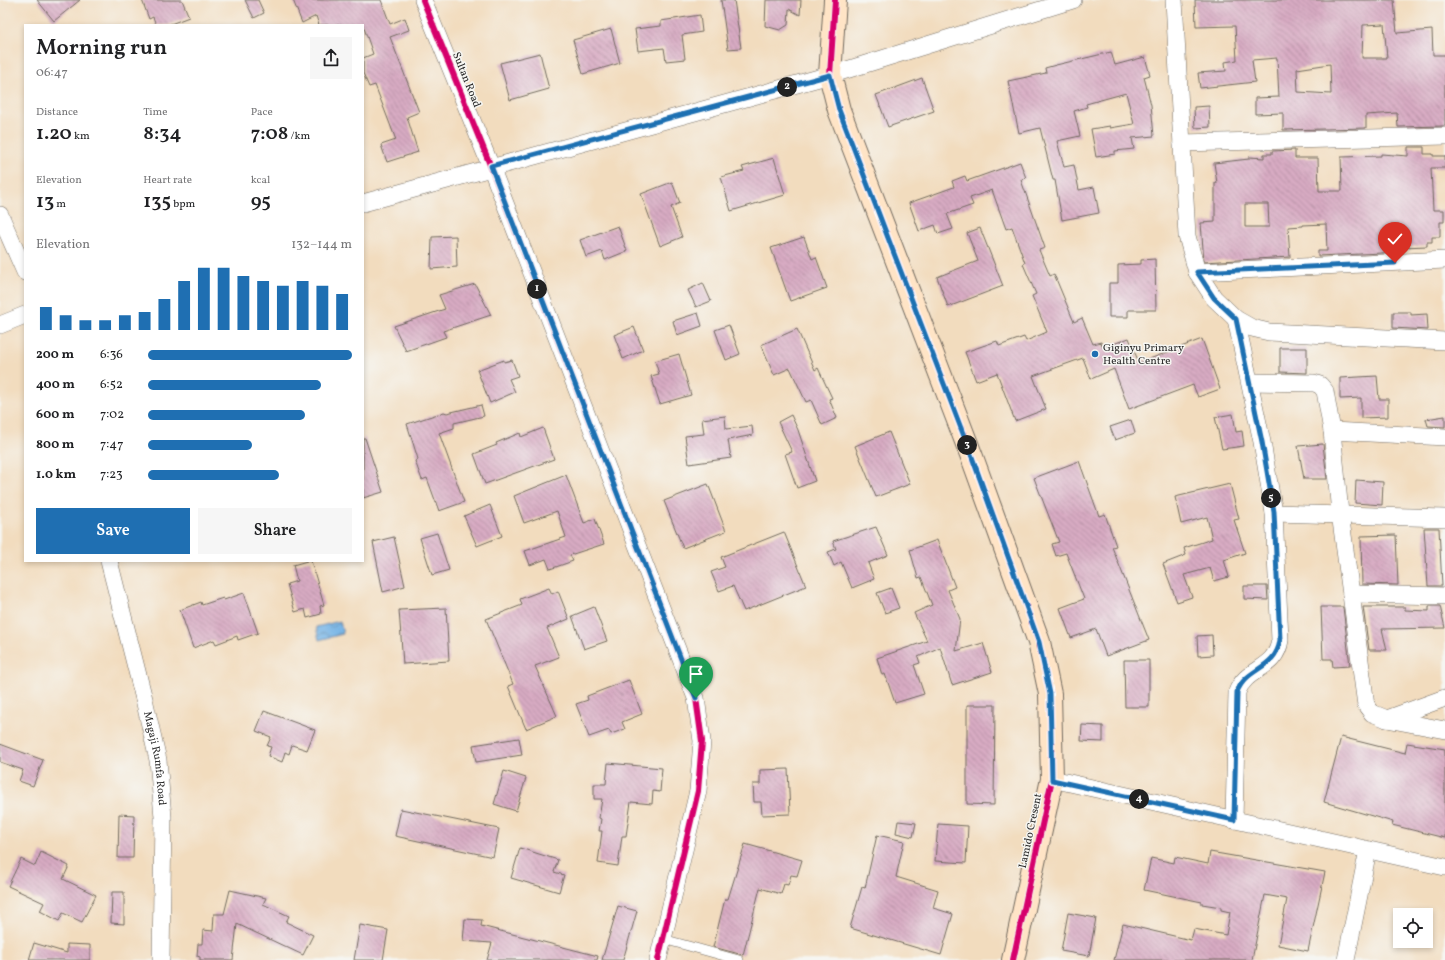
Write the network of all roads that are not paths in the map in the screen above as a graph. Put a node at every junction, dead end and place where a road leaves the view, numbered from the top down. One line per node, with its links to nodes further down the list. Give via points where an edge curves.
1 (424, 0): 8 (street, Sultan Road)
2 (835, 0): 5 (street, Lamido Cresent)
3 (1073, 0): 5 (street)
4 (1174, 0): 7 (street)
5 (830, 75): 8 (street); 30 (street, Lamido Cresent, via 839,110 972,457 1039,642 1050,694)
6 (1445, 136): 7 (street)
7 (1182, 143): 13 (street, via 1188,236)
8 (491, 166): 9 (street); 34 (street, Sultan Road, via 696,698 702,741 698,791)
9 (364, 203)
10 (0, 214): 12 (street)
11 (1445, 260): 13 (street)
12 (24, 270)
13 (1197, 272): 15 (street, via 1214,298)
14 (24, 315): 16 (street)
15 (1236, 319): 17 (street, via 1252,328 1269,332); 18 (street)
16 (0, 325)
17 (1445, 341)
18 (1250, 382): 19 (street, via 1320,385 1325,391); 21 (street)
19 (1332, 431): 20 (street); 22 (street)
20 (1445, 437)
21 (1274, 512): 22 (street); 31 (street, via 1280,640 1274,658 1243,681 1237,692)
22 (1340, 514): 23 (street); 25 (street)
23 (1445, 518)
24 (109, 562): 35 (street, Magaji Rumfa Road, via 158,760 163,817)
25 (1351, 594): 26 (street); 28 (street, via 1366,705 1372,713)
26 (1445, 596)
27 (1445, 698): 28 (street)
28 (1387, 719): 29 (street)
29 (1445, 730)
30 (1052, 780): 31 (street); 38 (street, Lamido Cresent)
31 (1234, 820): 32 (street)
32 (1368, 850): 33 (street); 39 (street)
33 (1445, 867)
34 (664, 939): 36 (street, Sultan Road); 37 (lane)
35 (161, 960)
36 (658, 960)
37 (739, 960)
38 (1013, 960)
39 (1346, 960)

